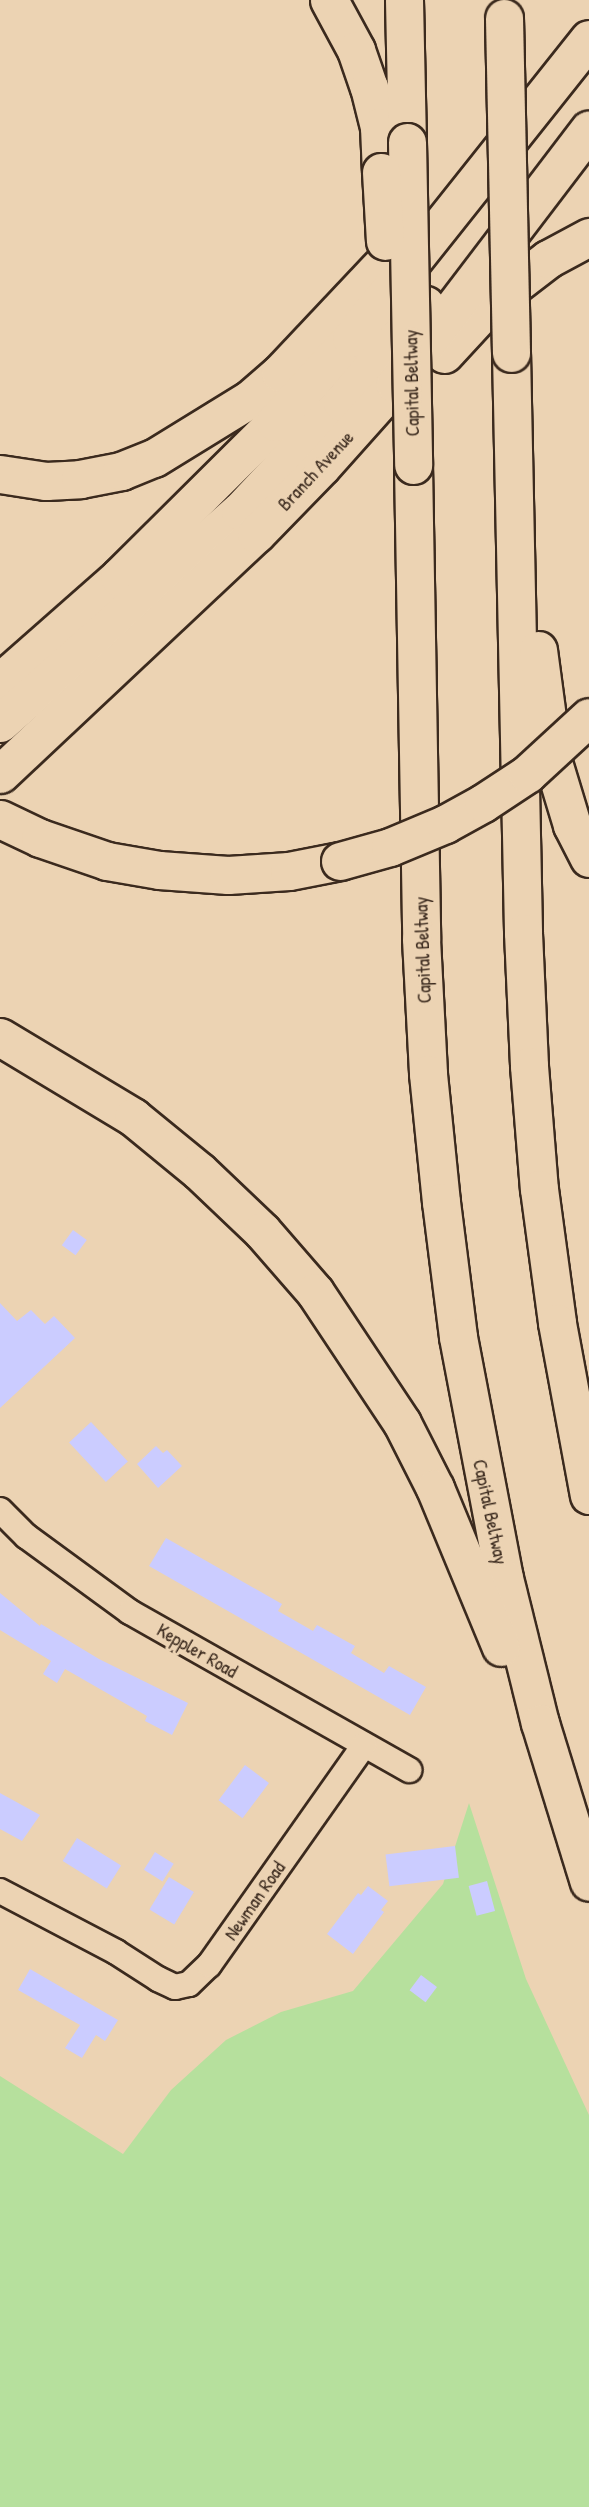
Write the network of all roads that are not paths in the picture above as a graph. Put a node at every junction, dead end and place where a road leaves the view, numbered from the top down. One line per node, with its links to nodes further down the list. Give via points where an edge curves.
1 (329, 0): 11 (highway, bridge, via 356,50 379,127)
2 (404, 0): 11 (highway, Capital Beltway, bridge)
3 (504, 6): 9 (highway, bridge)
4 (589, 39): 5 (highway)
5 (561, 75): 10 (highway, via 280,373 250,399 154,458 121,471 46,481); 13 (highway, via 351,338 275,422 119,577)
6 (589, 113): 15 (highway, via 342,402 240,511)
7 (589, 129): 12 (highway, Branch Avenue, via 386,395 256,534)
8 (589, 237): 12 (highway, via 548,259 492,302 408,398 332,475 262,541)
9 (511, 353): 18 (highway, via 546,719 561,793); 20 (highway, via 529,1066 557,1323)
10 (0, 474)
11 (406, 474): 24 (highway, Capital Beltway, via 428,1074 458,1337 504,1578 540,1723)
12 (162, 622): 16 (highway, Branch Avenue)
13 (0, 682)
14 (589, 717): 17 (highway, bridge, via 527,774 445,824 390,847 289,871 228,875 159,870 107,860)
15 (0, 723)
16 (0, 774)
17 (0, 820)
18 (589, 858)
19 (0, 1037): 24 (highway, via 133,1117 262,1231 315,1292 402,1423 435,1488 513,1677)
20 (589, 1495)
21 (0, 1510): 22 (street, Keppler Road, via 26,1536 130,1612)
22 (364, 1745): 23 (street, Keppler Road); 25 (street, Newman Road, via 209,1965 189,1984 175,1987)
23 (409, 1770)
24 (589, 1884)
25 (0, 1891)

